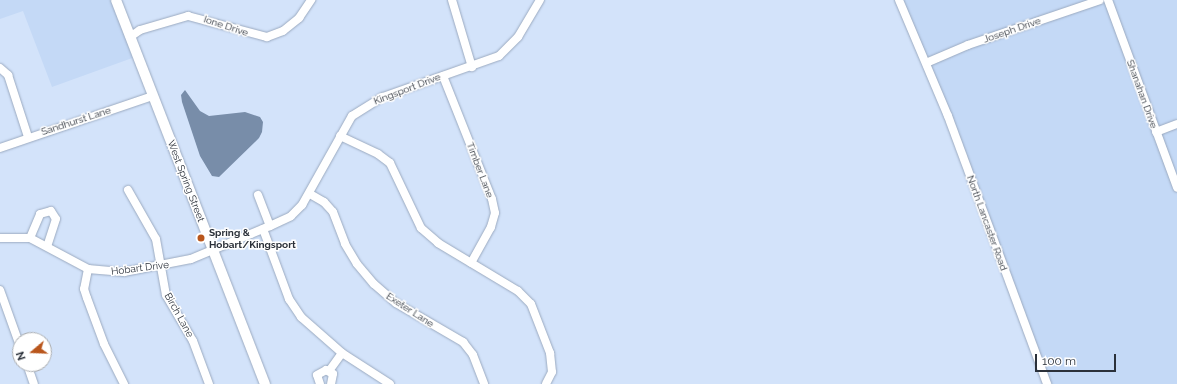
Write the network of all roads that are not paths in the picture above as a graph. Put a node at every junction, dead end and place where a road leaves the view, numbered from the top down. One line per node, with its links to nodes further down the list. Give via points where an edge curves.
1 (116, 0): 8 (main road, West Spring Street)
2 (311, 0): 8 (street, Ione Drive, via 295,22 283,31 267,36 188,16 140,30)
3 (452, 0): 10 (street)
4 (540, 0): 10 (street, Kingsport Drive, via 507,50)
5 (899, 0): 9 (street, North Lancaster Road)
6 (1100, 0): 9 (street, Joseph Drive, via 968,45)
7 (1108, 0): 15 (street, Shanahan Drive)
8 (130, 37): 13 (main road, West Spring Street)
9 (926, 63): 45 (street, North Lancaster Road)
10 (472, 67): 12 (street, Kingsport Drive)
11 (0, 68): 17 (street, via 8,75)
12 (444, 76): 16 (street, Kingsport Drive, via 367,105 352,116); 28 (street, Timber Lane, via 495,212 491,227)
13 (153, 96): 17 (street, Sandhurst Lane); 27 (main road, West Spring Street)
14 (1177, 124): 15 (street)
15 (1156, 132): 19 (street, Shanahan Drive)
16 (340, 136): 21 (street, Kingsport Drive); 28 (street, via 378,154 390,163 421,228 438,243)
17 (28, 137): 18 (street, Sandhurst Lane)
18 (0, 148)
19 (1177, 188)
20 (128, 190): 29 (street, Birch Lane, via 156,239)
21 (310, 194): 23 (street, Kingsport Drive, via 291,216); 43 (street, Exeter Lane, via 324,202 333,212 353,258 374,284 396,303 463,342 473,356)
22 (258, 195): 23 (street)
23 (266, 227): 27 (street, Kingsport Drive); 33 (street, via 289,299 301,317)
24 (0, 238): 25 (street, Hobart Drive)
25 (30, 238): 26 (street, Hobart Drive); 26 (street, via 40,214 51,211 56,218)
26 (47, 246): 30 (street, Hobart Drive)
27 (213, 250): 29 (street, Hobart Drive); 39 (main road, West Spring Street)
28 (471, 263): 44 (street, via 518,291 531,304 550,353 552,372)
29 (162, 266): 30 (street, Hobart Drive, via 124,272); 38 (street, Birch Lane, via 166,295 190,334)
30 (88, 269): 37 (street, via 84,289 102,341)
31 (0, 290): 32 (street)
32 (15, 332)
33 (342, 353): 34 (street); 42 (street)
34 (329, 370): 40 (street, via 319,373 317,378); 41 (street, via 334,377)
35 (30, 372): 36 (street)
36 (34, 384)
37 (124, 384)
38 (209, 384)
39 (265, 384)
40 (320, 384)
41 (331, 384)
42 (390, 384)
43 (484, 384)
44 (548, 384)
45 (1047, 384)

